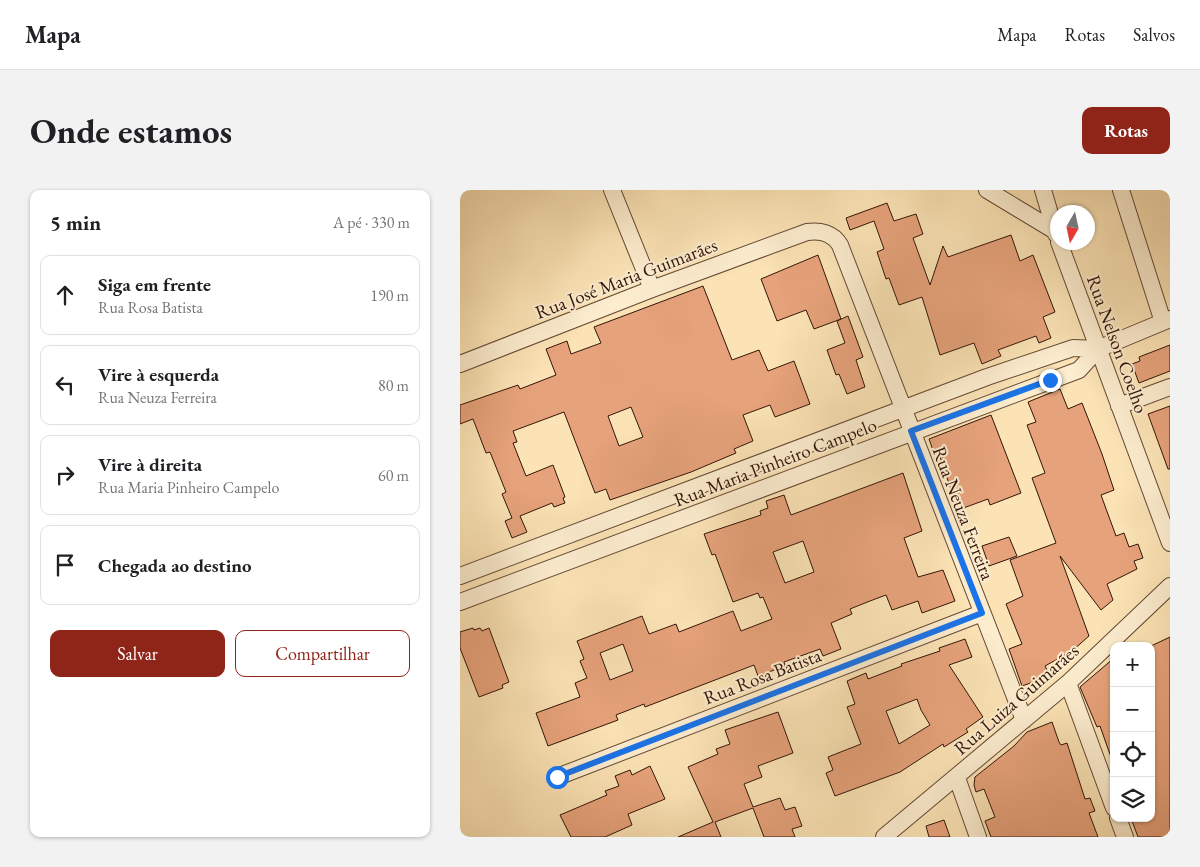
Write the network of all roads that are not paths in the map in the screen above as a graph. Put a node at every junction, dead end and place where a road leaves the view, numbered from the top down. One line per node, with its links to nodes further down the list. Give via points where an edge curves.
1 (612, 190): 9 (street)
2 (987, 190): 7 (street)
3 (1043, 190): 5 (street, Rua Nelson Coelho)
4 (1121, 190): 10 (street)
5 (1050, 214)
6 (807, 232): 9 (street, Rua José Maria Guimarães); 15 (street, Rua Neuza Ferreira, via 830,234 840,245)
7 (1050, 232)
8 (1062, 250): 11 (street, Rua Nelson Coelho)
9 (652, 288): 12 (street, Rua José Maria Guimarães)
10 (1167, 320): 11 (street, Rua Maria Pinheiro Campelo)
11 (1098, 349): 14 (street, Rua Nelson Coelho); 15 (street, Rua Maria Pinheiro Campelo, via 1073,348); 16 (street, Rua Maria Pinheiro Campelo, via 1079,370)
12 (460, 364)
13 (1170, 388): 14 (street)
14 (1119, 406): 19 (street, Rua Nelson Coelho)
15 (902, 409): 16 (street, Rua Neuza Ferreira); 17 (street, Rua Maria Pinheiro Campelo)
16 (911, 431): 18 (street, Rua Maria Pinheiro Campelo); 23 (street, Rua Neuza Ferreira)
17 (669, 498): 18 (street); 20 (street, Rua Maria Pinheiro Campelo)
18 (678, 520): 22 (street, Rua Maria Pinheiro Campelo)
19 (1170, 543)
20 (460, 576)
21 (1170, 586): 24 (street, Rua Luiza Guimarães)
22 (460, 602)
23 (982, 613): 25 (street, Rua Neuza Ferreira); 26 (street, Rua Rosa Batista)
24 (1068, 683): 25 (street, Rua Luiza Guimarães); 28 (street)
25 (1024, 720): 27 (street, Rua Luiza Guimarães)
26 (557, 777)
27 (957, 778): 30 (street, Rua Luiza Guimarães); 31 (street)
28 (1110, 797)
29 (1119, 822): 32 (street)
30 (884, 837)
31 (978, 837)
32 (1125, 837)

